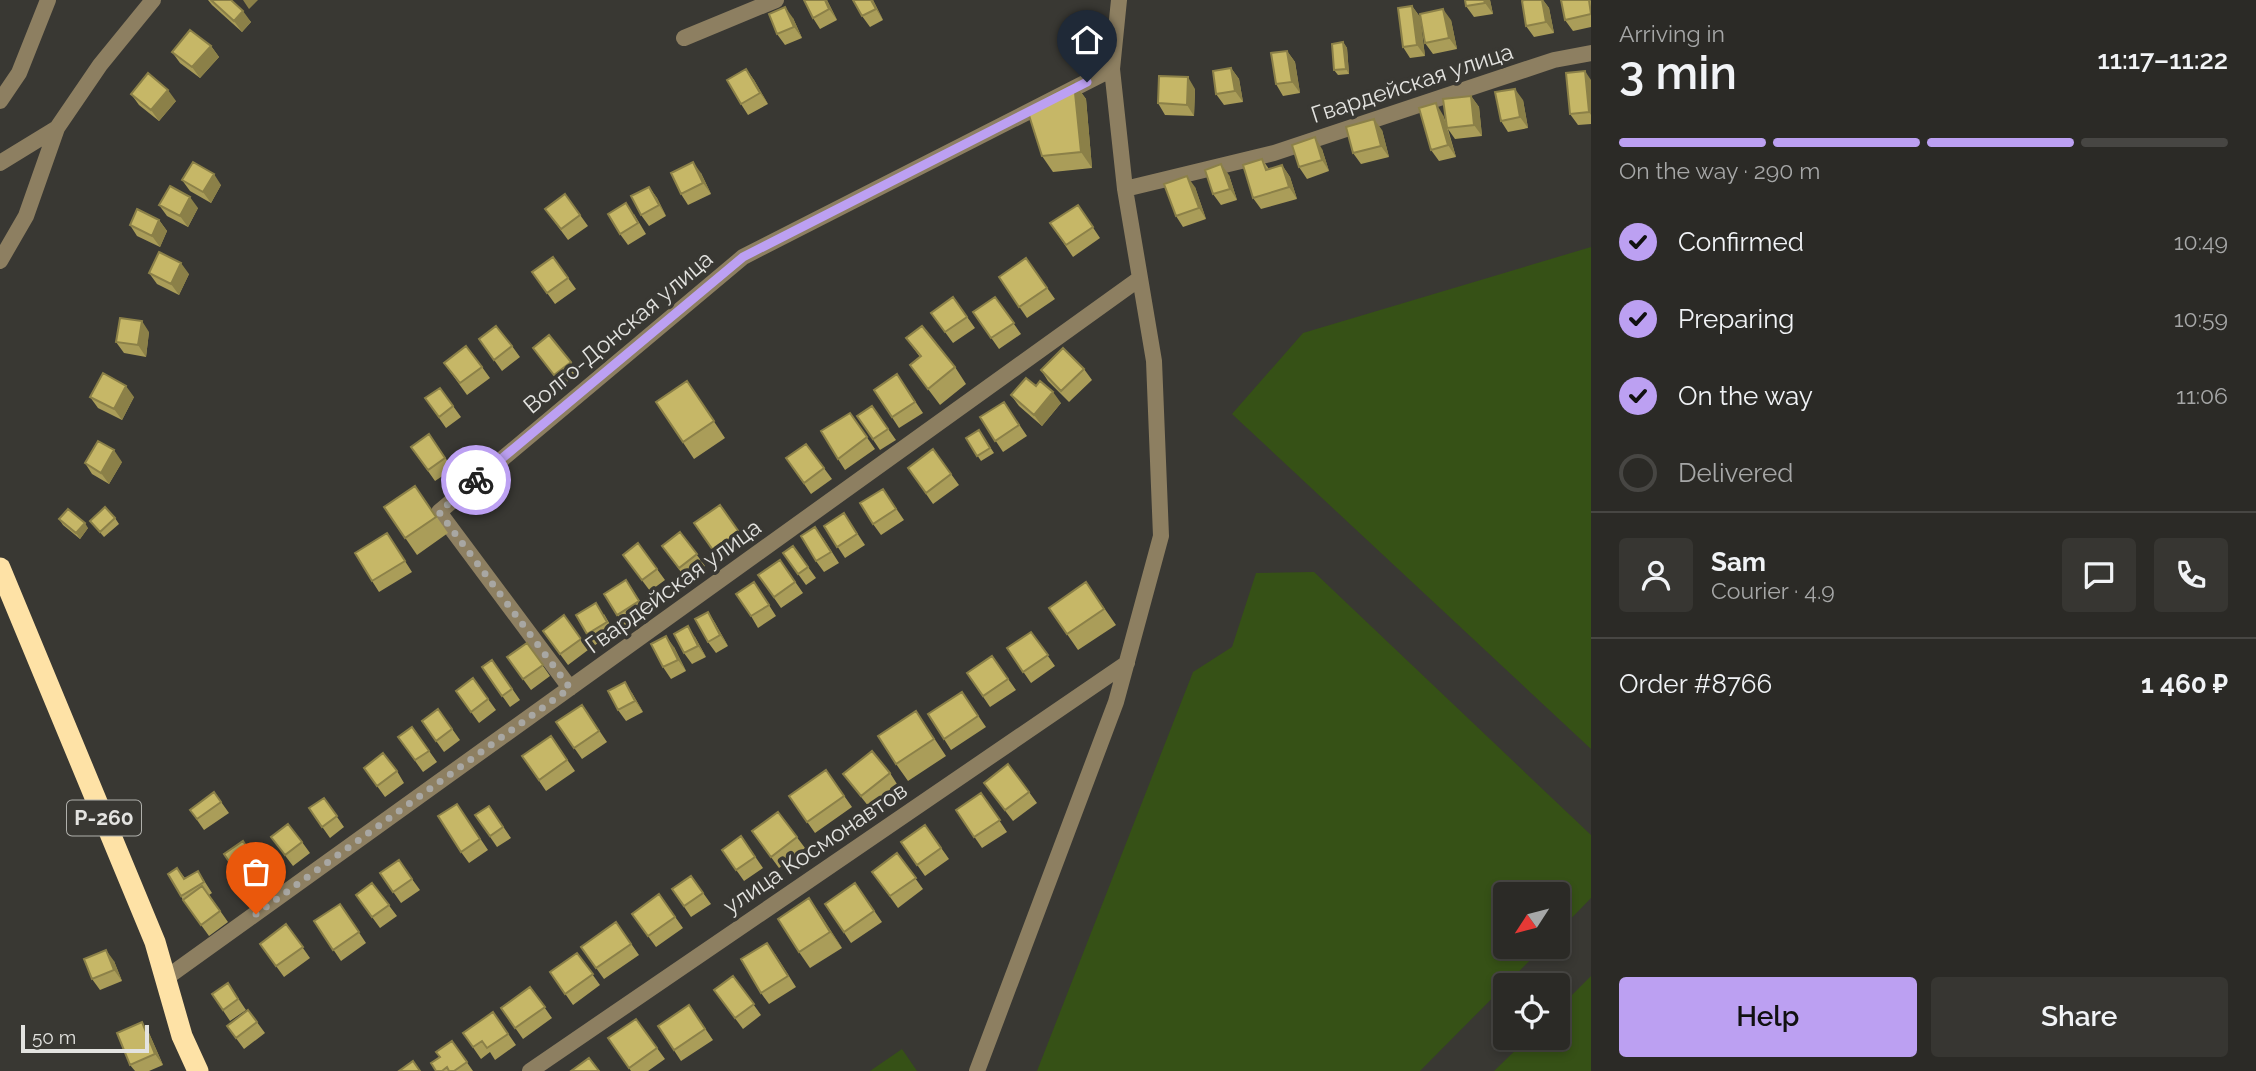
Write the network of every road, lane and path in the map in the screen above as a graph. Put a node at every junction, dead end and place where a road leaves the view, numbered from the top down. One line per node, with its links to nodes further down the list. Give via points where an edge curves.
1 (48, 0): 8 (street, via 19,74)
2 (152, 0): 9 (street)
3 (776, 0): 5 (street)
4 (1119, 0): 7 (street)
5 (684, 38)
6 (1591, 53): 11 (street, Гвардейская улица, via 1554,60 1274,153)
7 (1111, 69): 11 (street); 16 (street, Волго-Донская улица, via 743,257 439,512)
8 (0, 101)
9 (58, 128): 10 (street); 12 (street, via 26,216)
10 (0, 163)
11 (1125, 189): 13 (street)
12 (0, 261)
13 (1139, 279): 15 (street, via 1154,361 1161,536); 16 (street, Гвардейская улица)
14 (0, 568): 17 (highway, Р-260)
15 (1127, 663): 19 (street, улица Космонавтов); 20 (street)
16 (570, 688): 17 (street, Гвардейская улица)
17 (166, 978): 18 (highway, Р-260, via 182,1036)
18 (198, 1071)
19 (530, 1071)
20 (976, 1071)

